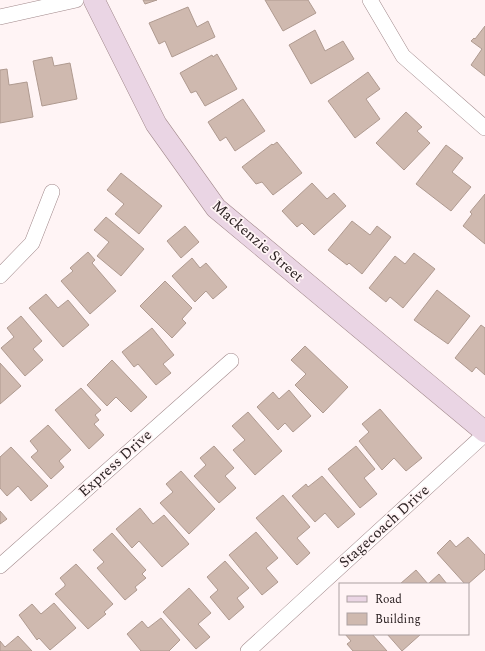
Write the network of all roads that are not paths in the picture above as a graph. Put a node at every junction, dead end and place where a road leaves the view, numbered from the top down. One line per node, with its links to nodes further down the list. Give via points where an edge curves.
1 (76, 0): 4 (street)
2 (94, 0): 9 (street, Mackenzie Street, via 156,124 216,208)
3 (370, 0): 5 (street, via 403,56)
4 (0, 17)
5 (485, 128)
6 (52, 192): 7 (street, via 32,243)
7 (0, 276)
8 (231, 361): 10 (street, Express Drive)
9 (485, 433): 11 (street, Stagecoach Drive)
10 (0, 566)
11 (248, 651)

